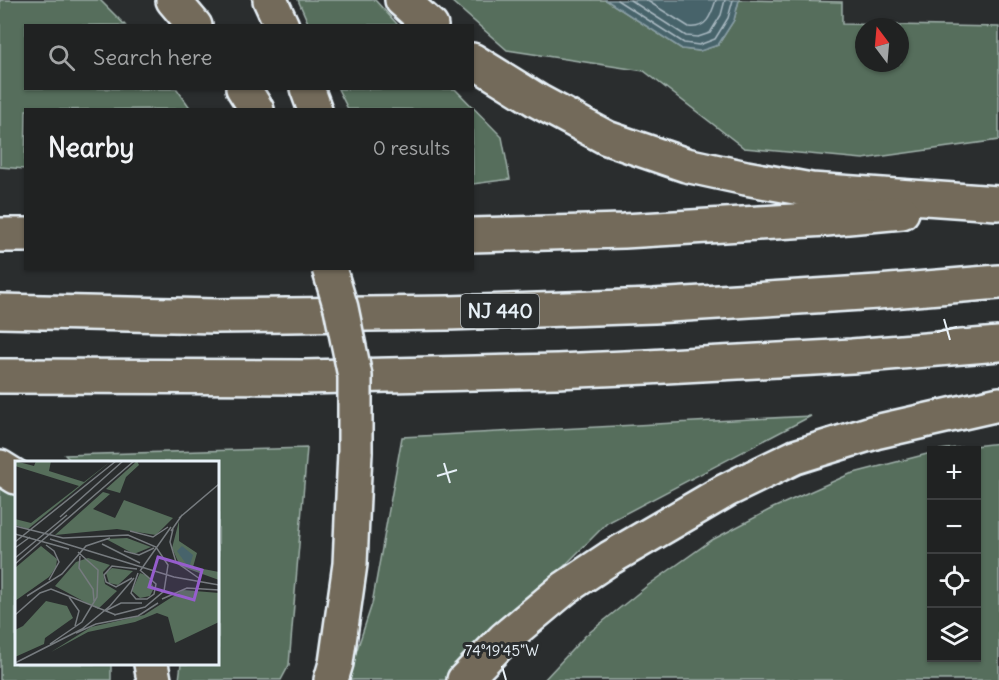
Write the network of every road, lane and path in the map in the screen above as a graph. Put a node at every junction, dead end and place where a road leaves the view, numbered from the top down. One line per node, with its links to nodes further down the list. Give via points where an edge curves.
1 (173, 0): 4 (highway)
2 (270, 0): 5 (highway)
3 (402, 0): 6 (highway)
4 (193, 24)
5 (281, 24)
6 (429, 24)
7 (474, 61): 12 (highway, via 607,138 686,165 811,190)
8 (244, 90): 10 (highway)
9 (308, 90): 11 (highway)
10 (256, 108)
11 (314, 108)
12 (998, 203): 14 (highway, via 826,219)
13 (0, 235): 15 (highway)
14 (474, 235)
15 (24, 236)
16 (330, 270): 25 (highway, bridge, via 355,376)
17 (999, 282): 18 (highway, NJ 440, via 654,306 460,313 215,316)
18 (0, 311)
19 (999, 344): 20 (highway, via 852,356 556,371 304,377)
20 (0, 376)
21 (999, 404): 24 (highway, via 875,432 795,457 725,491)
22 (0, 467): 23 (highway)
23 (15, 476)
24 (610, 558): 30 (highway, via 565,588 504,639); 31 (highway, via 512,651)
25 (350, 564): 28 (highway); 29 (highway)
26 (151, 665): 27 (highway)
27 (154, 680)
28 (310, 680)
29 (331, 680)
30 (464, 680)
31 (489, 680)

